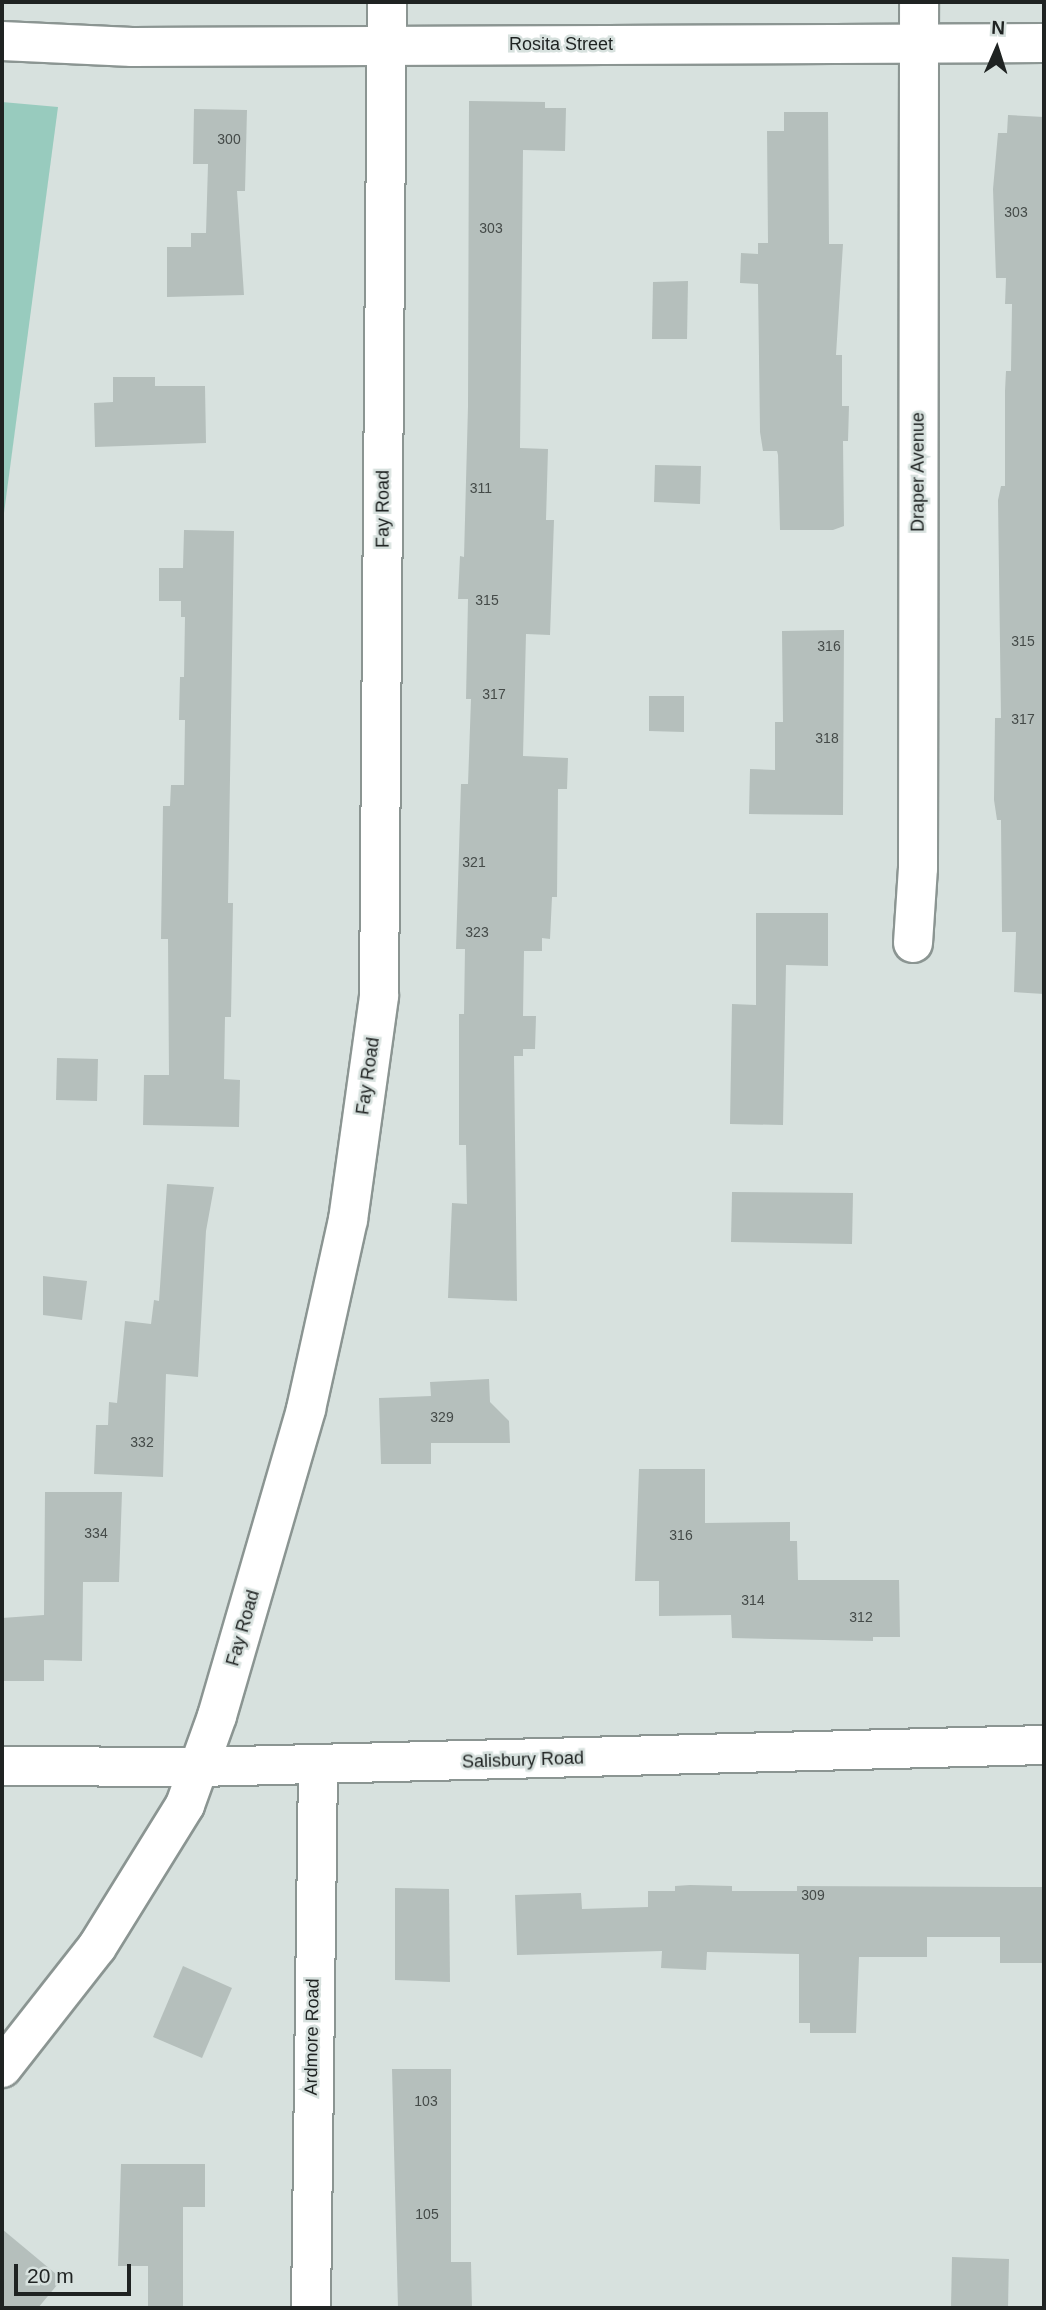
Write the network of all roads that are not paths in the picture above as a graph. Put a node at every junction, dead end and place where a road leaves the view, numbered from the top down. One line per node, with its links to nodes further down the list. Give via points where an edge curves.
1 (387, 2): 6 (street, Fay Road)
2 (919, 2): 4 (street, Draper Avenue)
3 (2, 41): 6 (street, Rosita Street)
4 (918, 43): 5 (street, Rosita Street); 6 (street, Rosita Street); 7 (street, Draper Avenue, via 918,868)
5 (1044, 43)
6 (387, 45): 11 (street, Fay Road, via 379,996 348,1220 306,1409)
7 (913, 943)
8 (1044, 1745): 9 (street, Salisbury Road)
9 (318, 1765): 11 (street, Salisbury Road); 13 (street, Ardmore Road)
10 (2, 1766): 11 (street, Salisbury Road)
11 (199, 1767): 12 (street, Fay Road, via 185,1805 97,1947)
12 (2, 2068)
13 (311, 2308)

